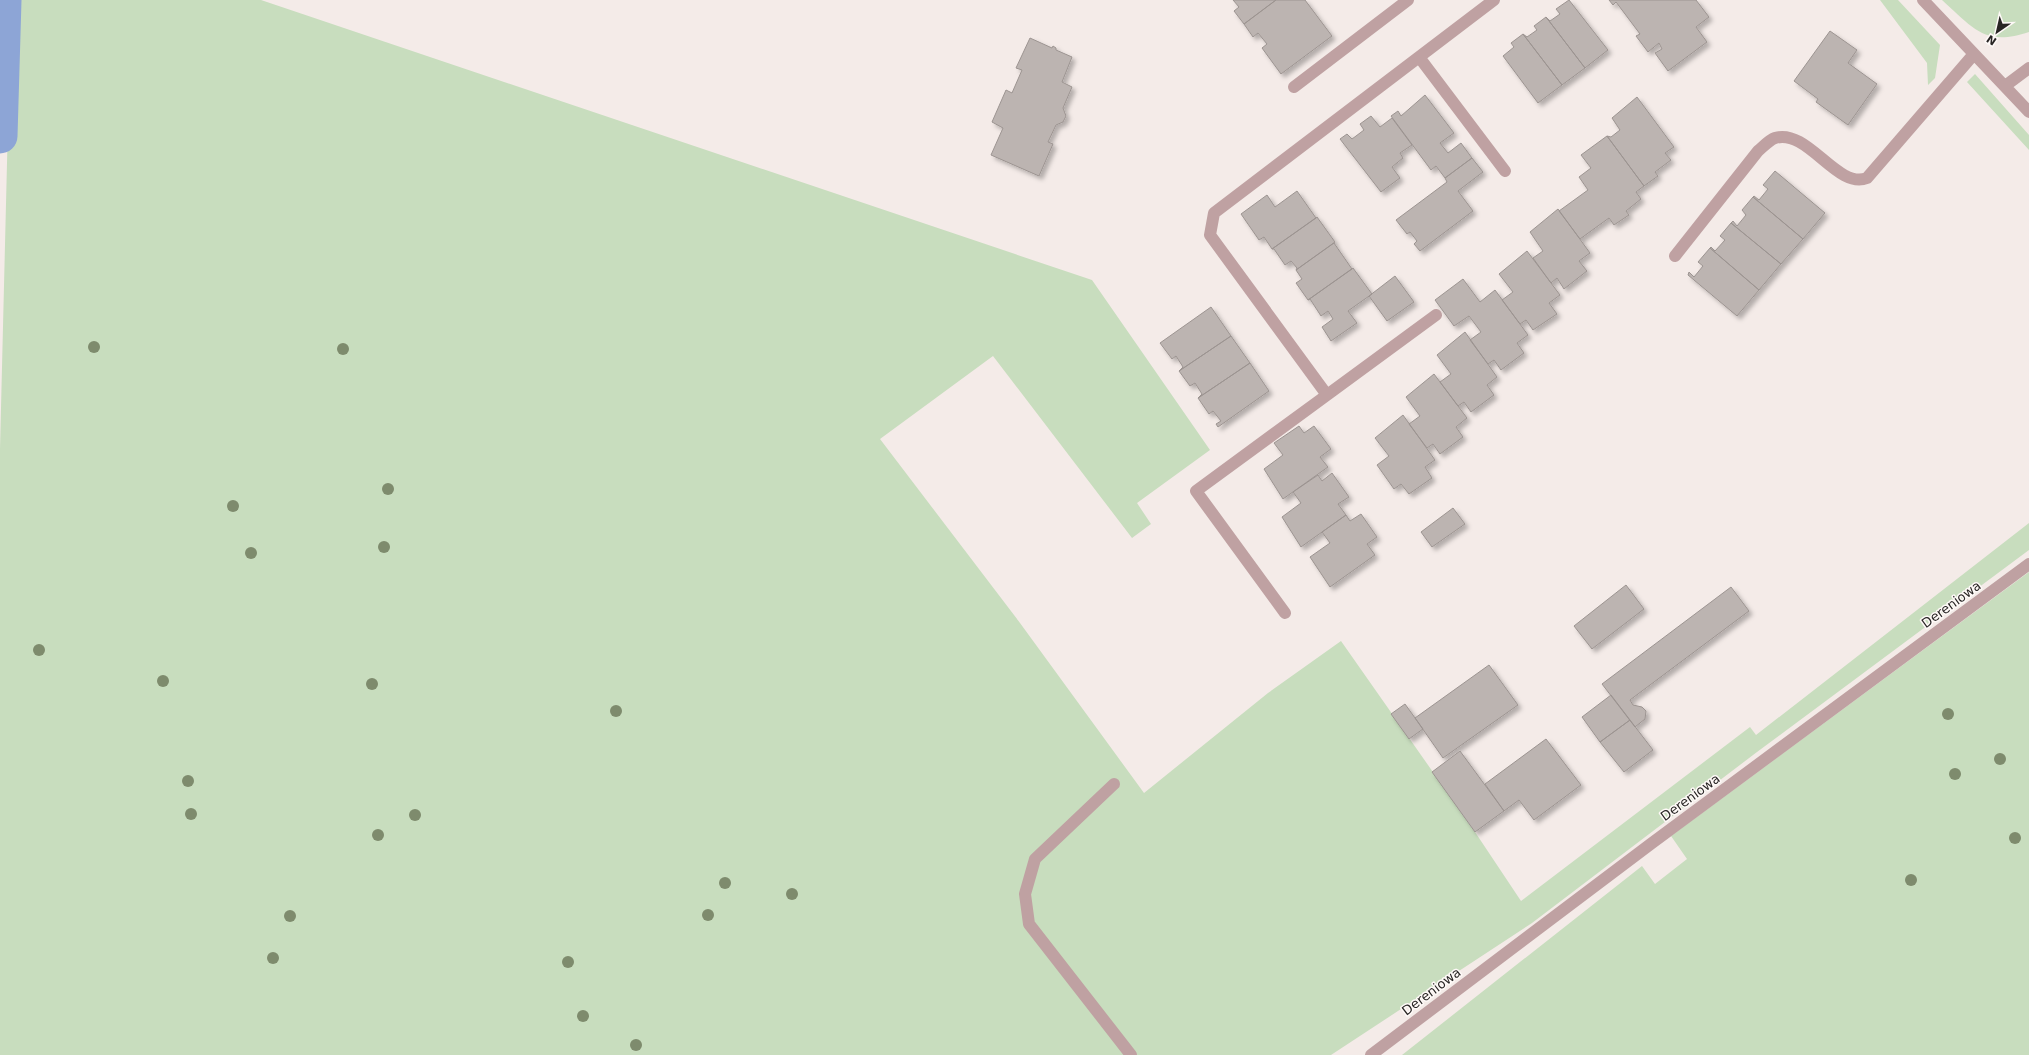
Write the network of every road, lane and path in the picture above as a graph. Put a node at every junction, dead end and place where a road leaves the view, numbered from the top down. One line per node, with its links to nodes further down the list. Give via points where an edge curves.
1 (1408, 0): 8 (street)
2 (1494, 0): 5 (street)
3 (1923, 0): 4 (street)
4 (1974, 54): 7 (street); 11 (street, via 1867,178 1860,181 1848,178 1798,141 1783,136 1773,138 1758,151)
5 (1419, 57): 10 (street); 13 (street, via 1214,213 1210,235)
6 (2029, 68): 7 (street)
7 (2005, 86): 9 (street)
8 (1294, 87)
9 (2029, 112)
10 (1505, 171)
11 (1675, 256)
12 (1436, 315): 13 (street)
13 (1327, 395): 15 (street, via 1196,491)
14 (2029, 564): 18 (street, Dereniowa, via 1645,847)
15 (1285, 613)
16 (1114, 784): 17 (street, via 1035,859 1025,894 1029,924)
17 (1132, 1055)
18 (1371, 1055)

